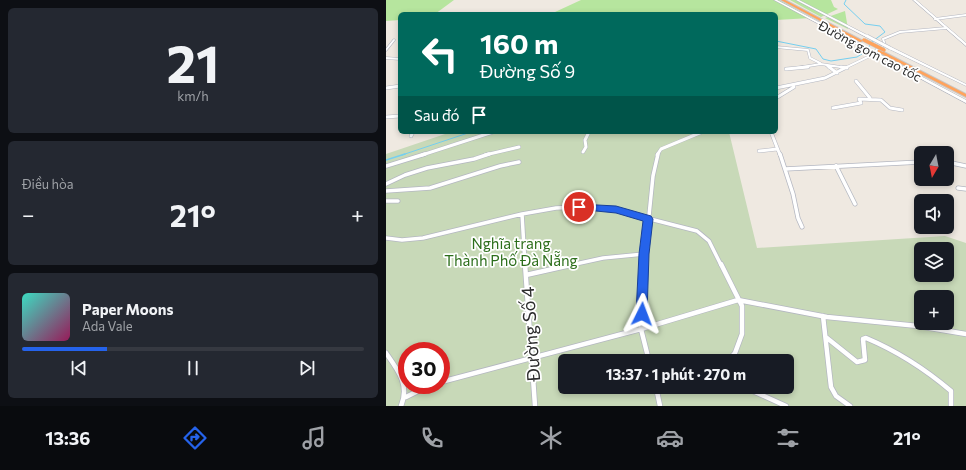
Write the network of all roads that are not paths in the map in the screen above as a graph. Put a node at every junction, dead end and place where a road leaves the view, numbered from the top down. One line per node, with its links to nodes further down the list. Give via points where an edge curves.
1 (775, 0): 15 (main road, Đường gom cao tốc)
2 (783, 0): 9 (highway)
3 (789, 0): 9 (highway)
4 (797, 0): 9 (main road, Đường gom cao tốc)
5 (914, 0): 7 (main road)
6 (966, 15): 7 (street)
7 (935, 19): 8 (main road)
8 (946, 28): 11 (main road); 15 (street, via 896,33 883,39 885,45)
9 (864, 39): 14 (highway); 25 (main road, Đường gom cao tốc, bridge, via 890,48)
10 (394, 40): 13 (street)
11 (966, 44)
12 (778, 47): 18 (street, via 808,50 810,58)
13 (386, 50)
14 (881, 51): 29 (highway); 30 (highway)
15 (874, 53): 20 (street); 33 (main road, Đường gom cao tốc)
16 (386, 58): 17 (street)
17 (398, 59)
18 (821, 64): 20 (street); 21 (street)
19 (826, 65): 22 (street)
20 (847, 68): 22 (street)
21 (786, 69)
22 (837, 73): 24 (street)
23 (856, 81): 32 (street)
24 (796, 85): 28 (street); 31 (street)
25 (966, 85)
26 (398, 86): 27 (street)
27 (386, 88)
28 (778, 88)
29 (966, 92)
30 (966, 96)
31 (778, 97)
32 (870, 98): 34 (street, via 858,99 862,103); 35 (street, via 881,100 892,110)
33 (966, 102)
34 (833, 108)
35 (902, 110)
36 (398, 116): 37 (street)
37 (386, 117)
38 (487, 134): 49 (street)
39 (588, 134): 45 (street)
40 (694, 134): 61 (street, via 663,147 658,152)
41 (772, 134): 43 (street)
42 (519, 147): 53 (street, via 427,168)
43 (777, 149): 44 (street); 52 (street)
44 (759, 151)
45 (583, 152)
46 (519, 162): 56 (street, via 429,188)
47 (914, 162): 50 (street)
48 (954, 163): 51 (street)
49 (386, 166)
50 (836, 166): 52 (street); 59 (street)
51 (966, 166)
52 (785, 169): 62 (street, via 796,202 799,224)
53 (386, 184)
54 (958, 188): 55 (street)
55 (966, 189)
56 (386, 191)
57 (386, 200): 58 (street)
58 (398, 201)
59 (855, 204)
60 (522, 214): 61 (street, via 556,208 595,207); 63 (street, via 423,238); 65 (street, Đường Số 4)
61 (648, 219): 64 (street); 66 (street, via 703,235 709,241)
62 (802, 227)
63 (386, 238)
64 (644, 254): 65 (street, via 603,258); 68 (street)
65 (526, 275): 74 (street, Đường Số 4)
66 (738, 300): 67 (street); 68 (street); 73 (street, via 742,306 742,334)
67 (823, 316): 69 (street); 70 (street)
68 (641, 329): 72 (street); 74 (street)
69 (966, 334)
70 (827, 338): 85 (street, via 831,387 836,396); 86 (street, via 857,362 865,360 863,339 866,338 905,357 951,391)
71 (386, 353): 75 (street)
72 (647, 354)
73 (733, 354)
74 (533, 358): 76 (street); 82 (street, Đường Số 4)
75 (398, 370)
76 (450, 380)
77 (411, 394): 80 (street)
78 (657, 394): 83 (street)
79 (759, 394): 84 (street)
80 (406, 397): 81 (street)
81 (401, 406)
82 (536, 406)
83 (660, 406)
84 (786, 406)
85 (850, 406)
86 (951, 406)

